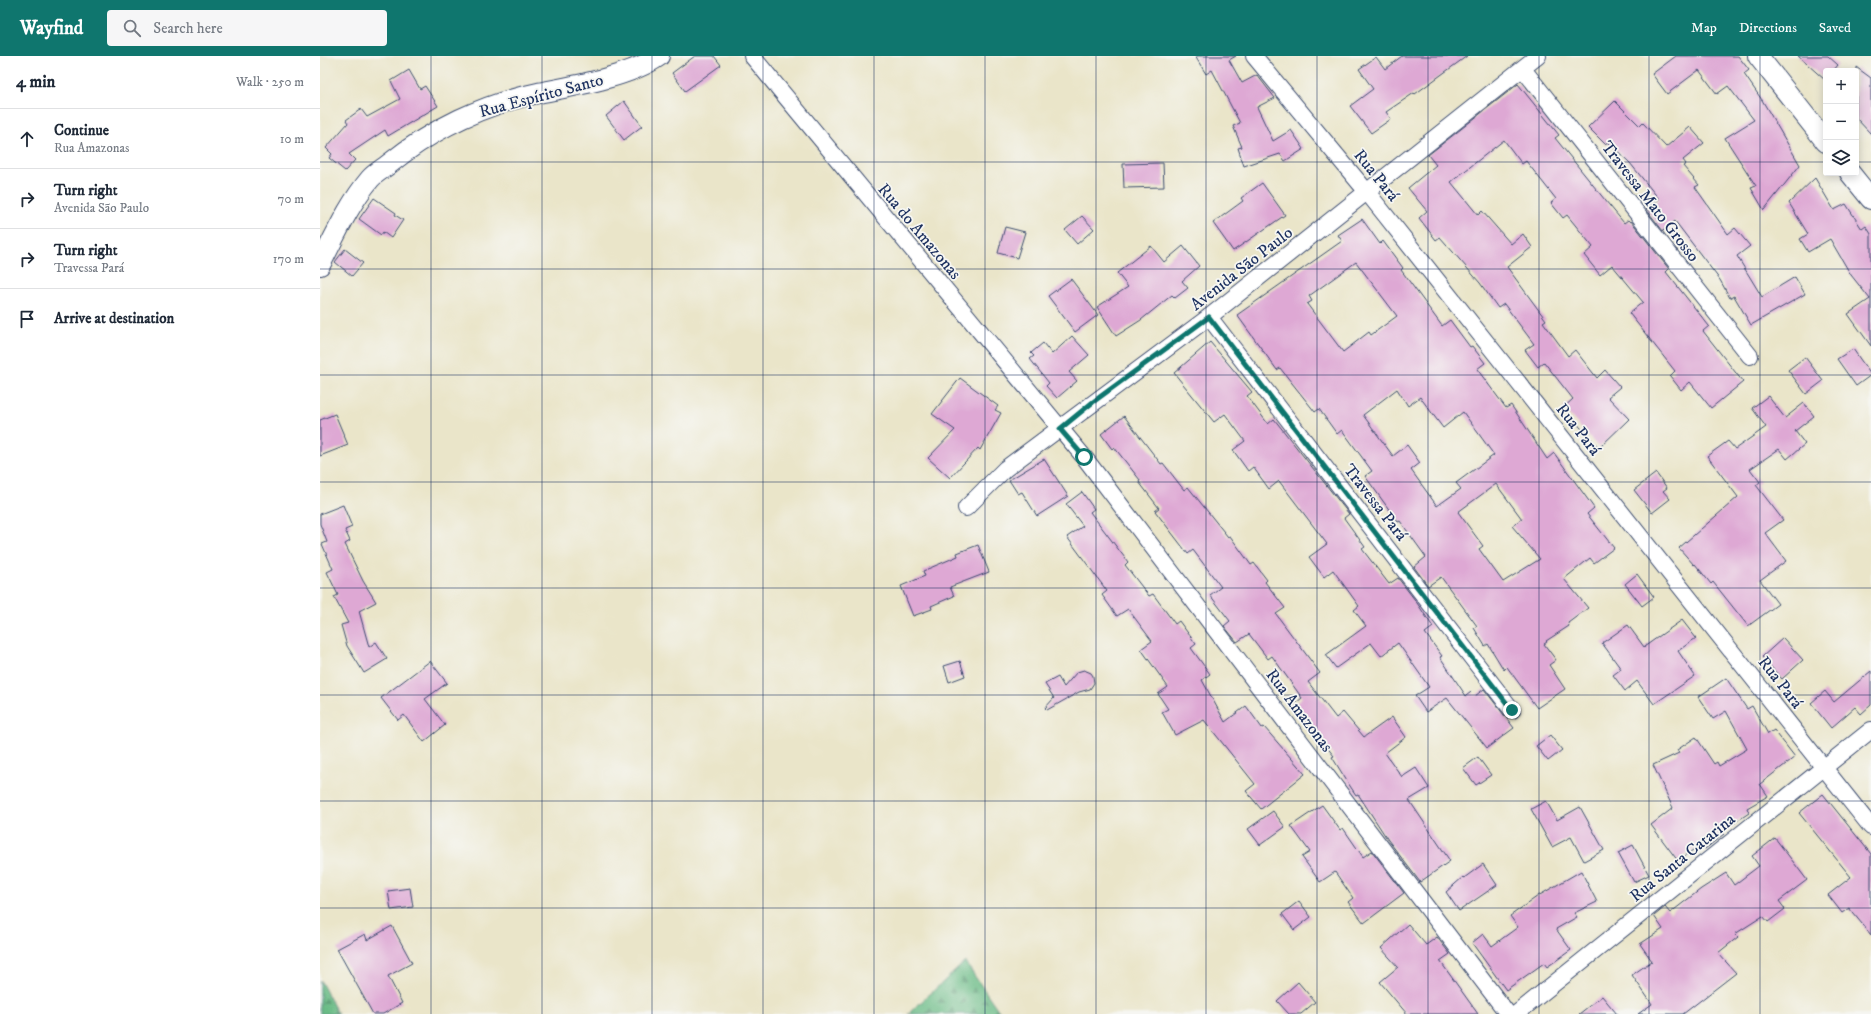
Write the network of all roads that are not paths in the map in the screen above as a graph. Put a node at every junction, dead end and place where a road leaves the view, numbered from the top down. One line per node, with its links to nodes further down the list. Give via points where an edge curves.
1 (659, 56): 11 (street, Rua Espírito Santo, via 628,71 512,99 468,114 404,151 371,178 348,210)
2 (752, 56): 14 (street, Rua do Amazonas)
3 (1254, 56): 9 (street, Rua Pará)
4 (1538, 56): 6 (street, Avenida São Paulo)
5 (1758, 56): 7 (street)
6 (1523, 69): 9 (street, Avenida São Paulo); 13 (street, Travessa Mato Grosso)
7 (1824, 140)
8 (1852, 176): 10 (street)
9 (1367, 192): 12 (street, Avenida São Paulo); 18 (street, Rua Pará)
10 (1871, 199)
11 (320, 265)
12 (1209, 317): 14 (street, Avenida São Paulo); 16 (street, Travessa Pará)
13 (1750, 356)
14 (1060, 429): 15 (street, Avenida São Paulo, via 1005,469); 20 (street, Rua Amazonas, via 1084,457)
15 (966, 508)
16 (1512, 710)
17 (1871, 730): 18 (street, Rua Santa Catarina)
18 (1824, 768): 19 (street, Rua Pará); 21 (street, Rua Santa Catarina)
19 (1871, 827)
20 (1508, 1014)
21 (1516, 1014)

